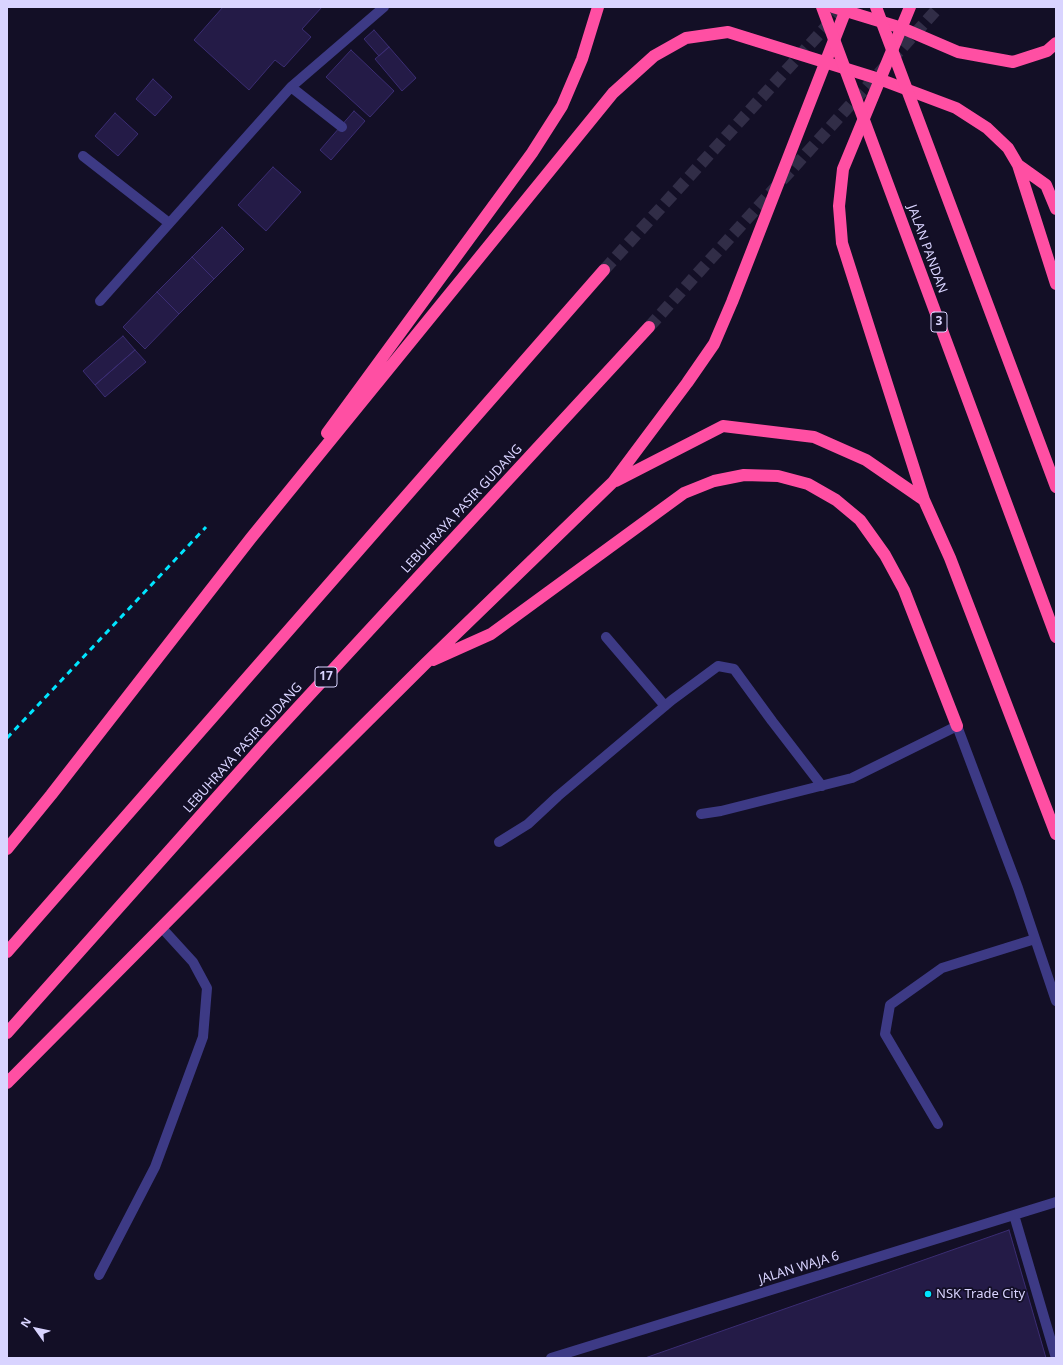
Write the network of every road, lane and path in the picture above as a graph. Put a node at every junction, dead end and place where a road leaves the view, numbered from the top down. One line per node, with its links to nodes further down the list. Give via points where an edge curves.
1 (384, 7): 12 (street)
2 (598, 7): 25 (highway, via 582,59 562,106 532,153)
3 (822, 7): 27 (highway, JALAN PANDAN / 3, bridge)
4 (833, 7): 7 (highway)
5 (876, 7): 23 (highway, bridge)
6 (910, 7): 8 (highway)
7 (846, 9): 8 (highway); 10 (highway)
8 (902, 28): 9 (highway, via 958,52 1013,62 1047,50); 11 (highway)
9 (1056, 43)
10 (825, 62): 11 (highway); 22 (highway, via 714,344); 25 (highway, via 728,32 686,38 654,56 613,93)
11 (879, 79): 15 (highway, via 956,108 987,128 1008,148); 24 (highway, via 843,169 839,206 842,243)
12 (291, 87): 13 (street); 17 (street)
13 (342, 127)
14 (83, 156): 17 (street)
15 (1018, 165): 16 (highway, via 1046,185); 19 (highway)
16 (1056, 209)
17 (169, 223): 20 (street)
18 (604, 270): 38 (highway)
19 (1056, 284)
20 (100, 301)
21 (649, 327): 40 (highway, LEBUHRAYA PASIR GUDANG / 17, via 267,741)
22 (613, 482): 24 (highway, via 723,426 814,437 866,460); 28 (highway)
23 (1056, 487)
24 (924, 500): 33 (highway, via 950,558)
25 (251, 538): 35 (highway)
26 (606, 637): 29 (street)
27 (1056, 637)
28 (425, 664): 30 (highway, via 491,634 684,493 714,481 744,475 778,476 808,484 836,500 860,520 886,555 904,590); 36 (highway)
29 (665, 706): 31 (street, via 718,666 734,669); 34 (street, via 528,824)
30 (957, 726): 31 (street, via 852,778); 37 (street)
31 (822, 786): 32 (street)
32 (701, 814)
33 (1056, 834)
34 (500, 842)
35 (7, 849)
36 (161, 928): 41 (highway); 45 (street, via 193,962 207,988 203,1037 155,1167)
37 (1035, 939): 39 (street); 42 (street, via 942,968 890,1005 885,1034)
38 (7, 952)
39 (1056, 1001)
40 (7, 1033)
41 (7, 1083)
42 (938, 1124)
43 (1056, 1202): 44 (street, JALAN WAJA 6)
44 (1014, 1214): 46 (street, JALAN WAJA 6); 47 (street)
45 (99, 1275)
46 (550, 1358)
47 (1056, 1358)

